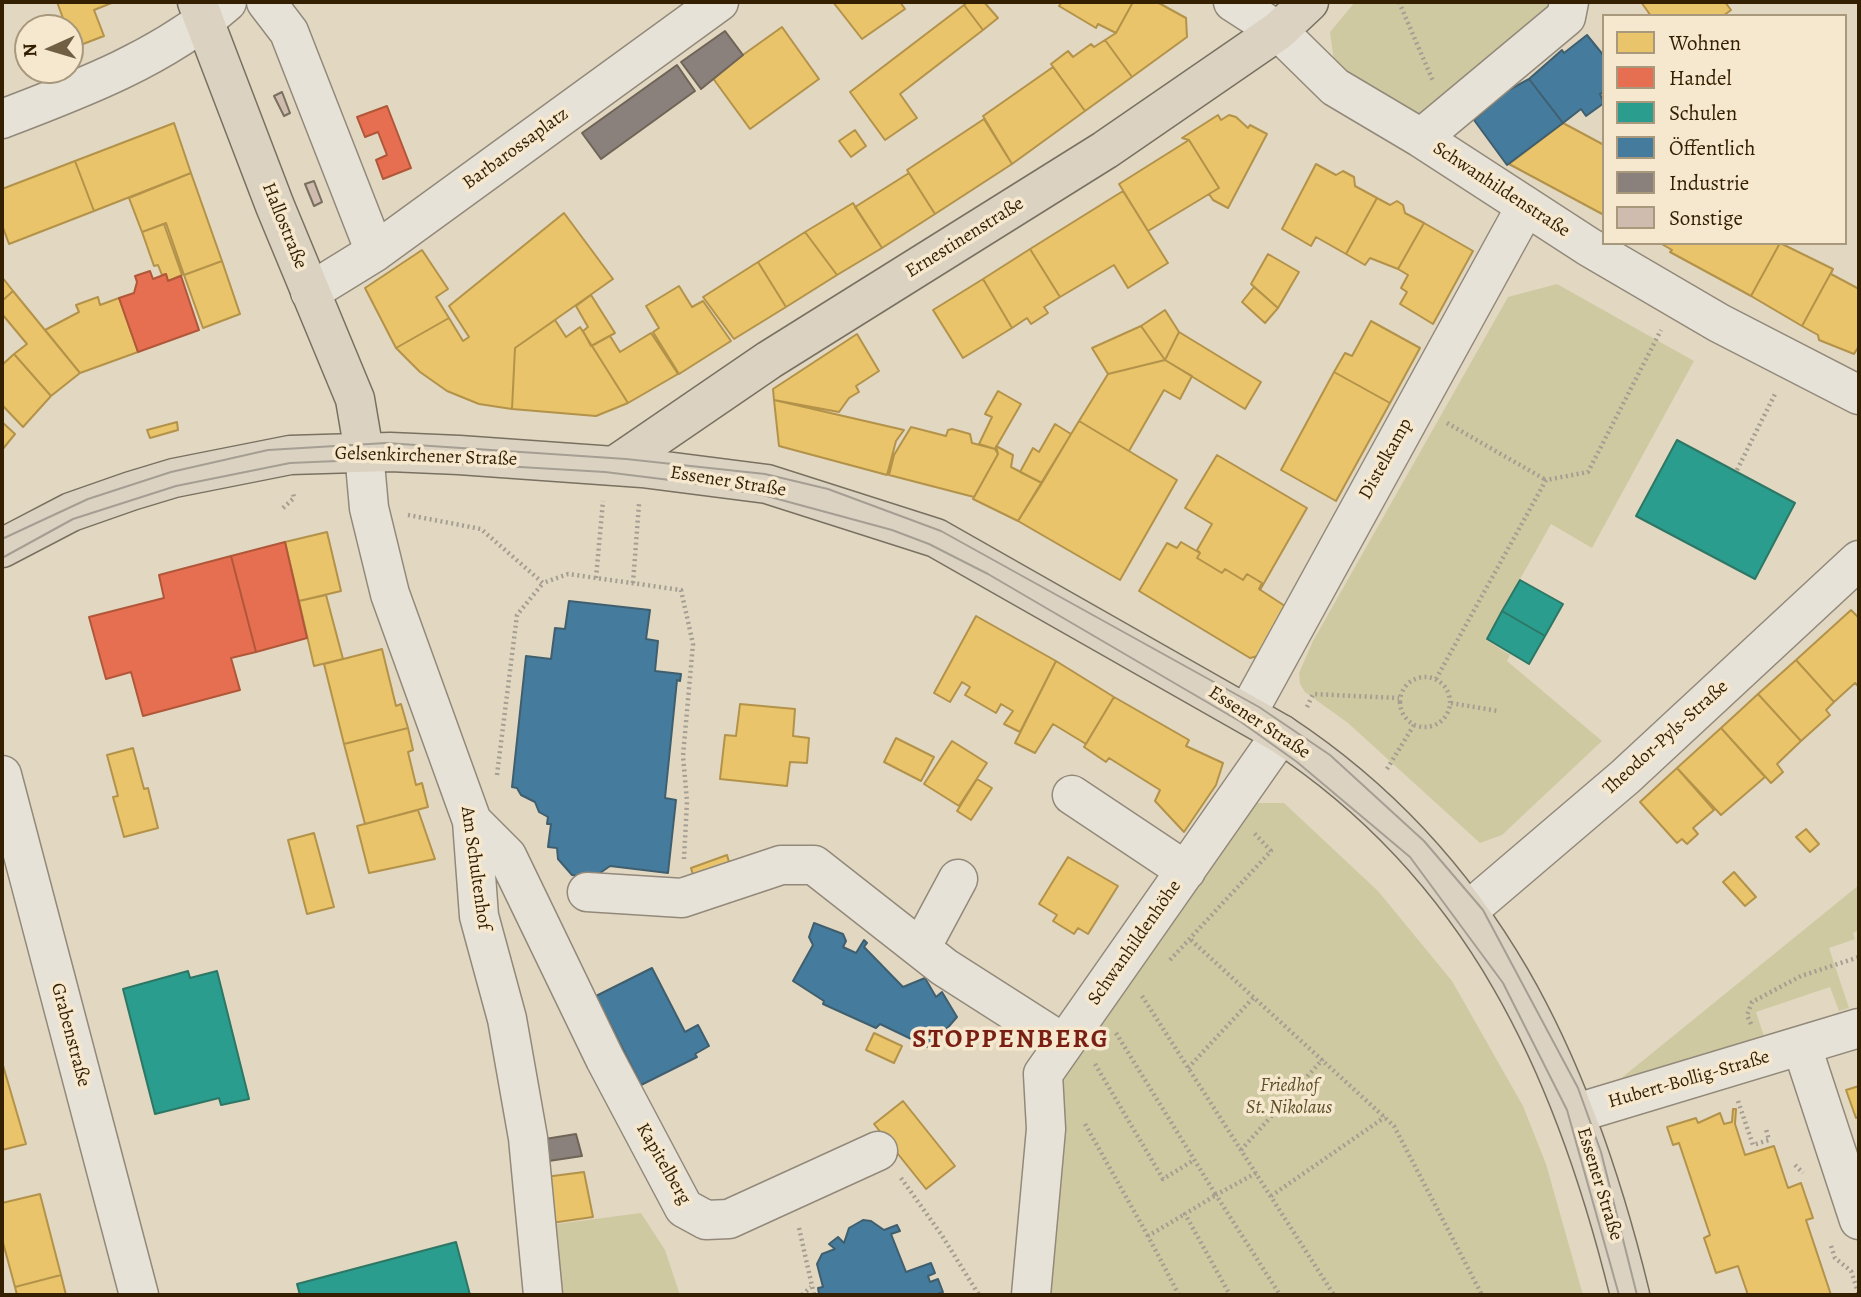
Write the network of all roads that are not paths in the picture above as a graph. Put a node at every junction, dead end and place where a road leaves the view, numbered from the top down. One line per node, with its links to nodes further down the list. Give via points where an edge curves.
1 (266, 2): 11 (street, via 289,32)
2 (719, 2): 11 (street, Barbarossaplatz)
3 (1233, 2): 7 (street, Schwanhildenstraße)
4 (1309, 2): 7 (main road, Ernestinenstraße)
5 (1569, 2): 9 (street, via 1566,17)
6 (210, 8): 8 (street, via 130,66); 12 (main road, Hallostraße)
7 (1278, 31): 9 (street, Schwanhildenstraße, via 1335,87); 15 (main road, Ernestinenstraße, via 1105,150 769,360)
8 (2, 118)
9 (1435, 127): 10 (street, Schwanhildenstraße)
10 (1526, 206): 13 (street, Schwanhildenstraße, via 1678,299); 18 (street, Distelkamp)
11 (375, 252): 12 (street, Barbarossaplatz)
12 (310, 292): 14 (main road, Hallostraße, via 355,399)
13 (1859, 395)
14 (364, 452): 15 (main road, Gelsenkirchener Straße); 16 (main road, Gelsenkirchener Straße, via 290,454 174,478 71,512); 22 (street, Am Schultenhof, via 369,508 390,594)
15 (614, 466): 18 (main road, Essener Straße, via 767,484 936,538)
16 (2, 548)
17 (1859, 560): 26 (street, Theodor-Pyls-Straße, via 1625,777)
18 (1248, 712): 19 (main road, Essener Straße)
19 (1286, 737): 23 (street, Schwanhildenhöhe, via 1229,807); 26 (main road, Essener Straße, via 1416,847)
20 (2, 775): 34 (street, Grabenstraße)
21 (1072, 795): 23 (street)
22 (472, 821): 32 (street, Kapitelberg, via 507,856 684,1208 706,1220 729,1219); 35 (street, Am Schultenhof, via 480,916 507,1019 528,1138)
23 (1186, 871): 30 (street, Schwanhildenhöhe)
24 (958, 879): 27 (street)
25 (587, 892): 27 (street, via 682,898 781,866 814,865)
26 (1469, 910): 31 (main road, Essener Straße, via 1524,999)
27 (920, 948): 30 (street)
28 (1859, 1028): 29 (street, Hubert-Bollig-Straße)
29 (1802, 1046): 31 (street, Hubert-Bollig-Straße); 33 (street)
30 (1077, 1049): 36 (street, Schwanhildenhöhe, via 1043,1074 1046,1129)
31 (1577, 1113): 37 (main road, Essener Straße)
32 (878, 1151)
33 (1859, 1220)
34 (139, 1295)
35 (543, 1295)
36 (1031, 1295)
37 (1630, 1295)

